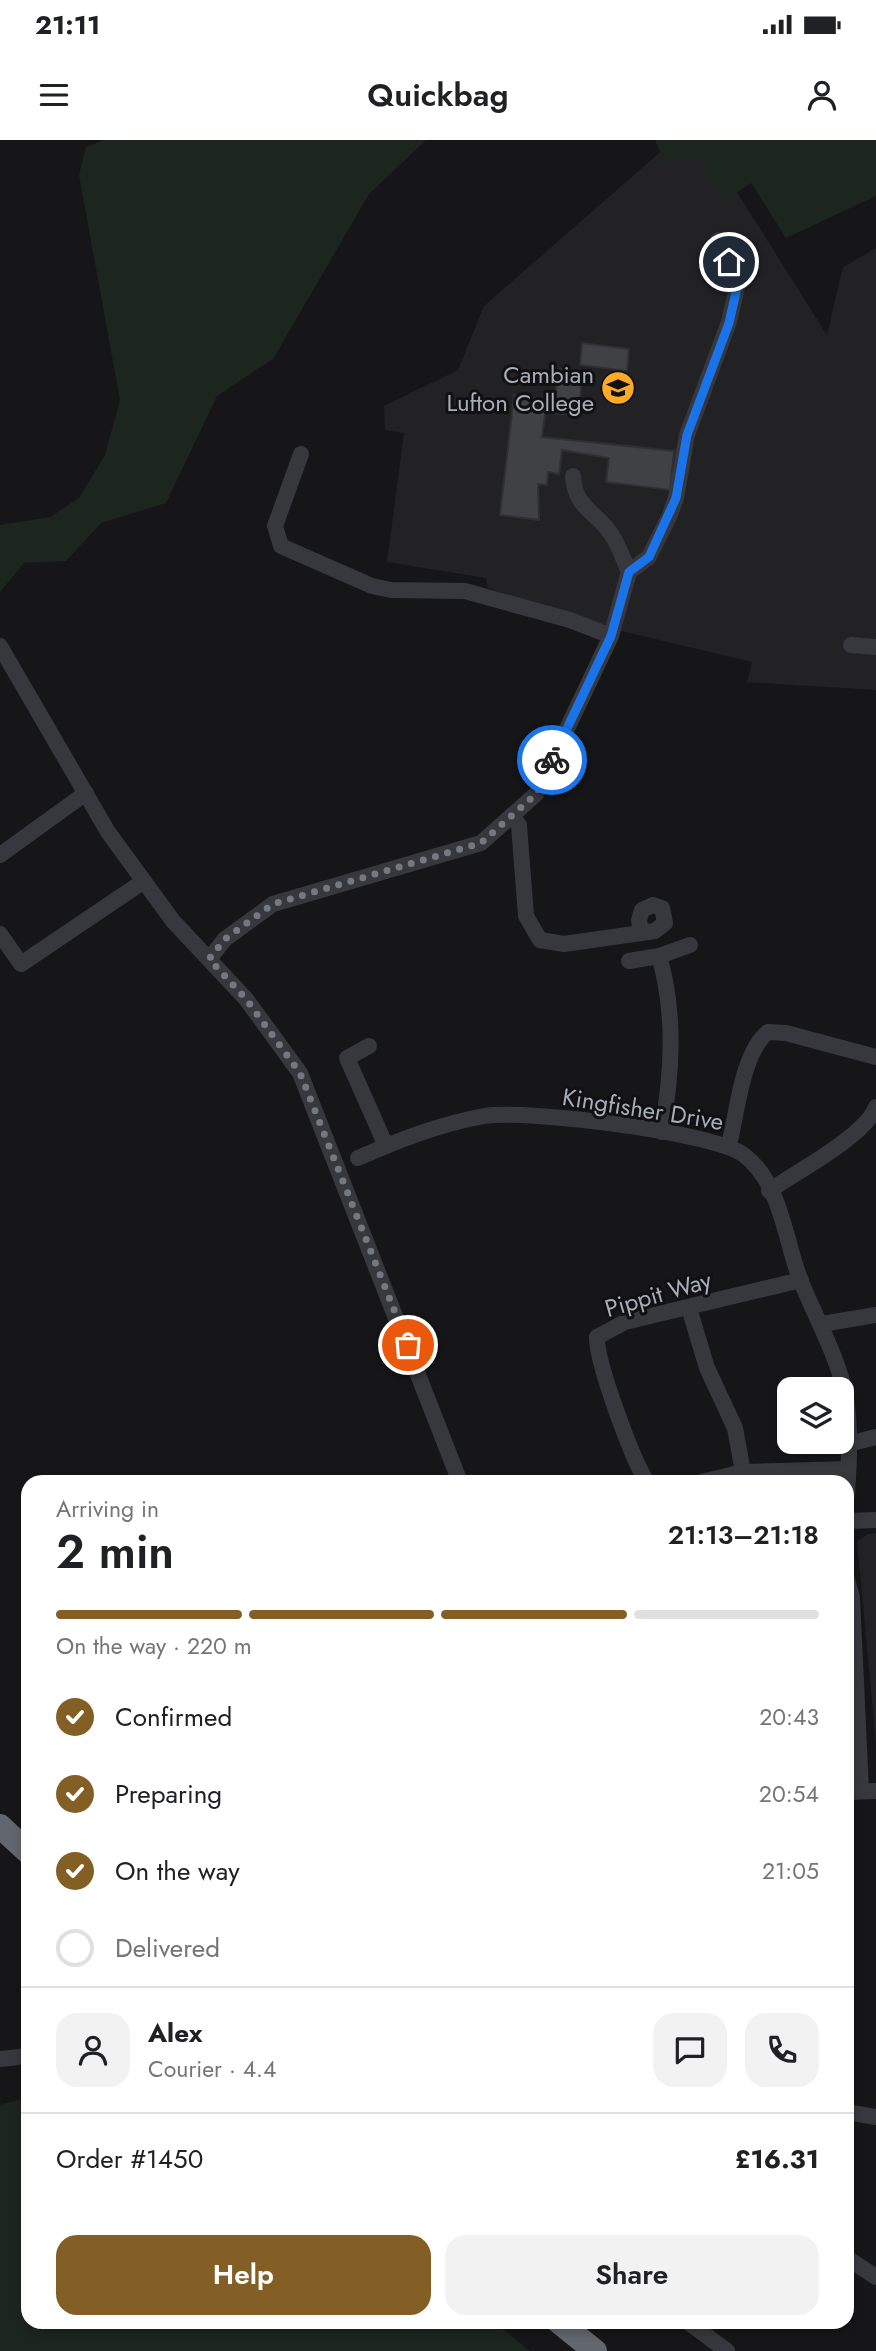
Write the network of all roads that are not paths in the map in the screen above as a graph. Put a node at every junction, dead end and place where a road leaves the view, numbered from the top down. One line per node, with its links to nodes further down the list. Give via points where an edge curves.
1 (718, 240): 4 (street, via 738,283 729,323 687,435 669,517 649,557)
2 (301, 454): 5 (street, via 275,526 281,546 372,586 465,592)
3 (573, 476): 4 (street, via 574,493 609,531)
4 (629, 572): 5 (street)
5 (611, 636): 10 (street, via 536,794)
6 (851, 645): 8 (street)
7 (0, 646): 9 (street)
8 (876, 648)
9 (86, 793): 11 (street); 12 (street)
10 (512, 816): 13 (street, via 519,825 526,916 540,940 564,944); 17 (street, via 481,843 273,904 225,939)
11 (0, 855)
12 (144, 881): 14 (street, via 21,964); 17 (street)
13 (641, 933)
14 (0, 934)
15 (690, 945): 16 (street)
16 (659, 956): 18 (street); 22 (street, via 669,989 671,1080)
17 (209, 959): 37 (street, via 246,999 300,1073)
18 (629, 961)
19 (369, 1046): 24 (street, via 347,1058)
20 (876, 1057): 23 (street, via 768,1032 751,1055)
21 (876, 1110): 26 (street, via 853,1133)
22 (662, 1132): 23 (street, Kingfisher Drive); 24 (street, Kingfisher Drive, via 530,1115 487,1116 450,1123)
23 (729, 1145): 26 (street, Kingfisher Drive, via 747,1157)
24 (386, 1146): 25 (street, Kingfisher Drive)
25 (358, 1158)
26 (769, 1191): 27 (street, Kingfisher Drive)
27 (800, 1280): 28 (street, Pippit Way); 30 (street, Kingfisher Drive)
28 (689, 1308): 36 (street, via 707,1368 737,1435); 38 (street, Pippit Way, via 625,1322 597,1337 616,1407)
29 (876, 1315): 30 (street)
30 (822, 1324): 31 (street, Kingfisher Drive)
31 (839, 1377)
32 (876, 1437): 33 (street)
33 (854, 1442)
34 (848, 1454): 35 (street, Kingfisher Drive)
35 (848, 1469): 36 (street); 40 (street, Kingfisher Drive)
36 (743, 1472): 39 (street)
37 (457, 1475)
38 (645, 1475)
39 (730, 1475)
40 (848, 1475)
41 (876, 1520): 42 (street)
42 (854, 1521)
43 (854, 1640): 44 (street)
44 (861, 1791)
45 (0, 1826): 46 (highway)
46 (21, 1846)
47 (21, 2057): 48 (street)
48 (0, 2059)
49 (854, 2113): 50 (street)
50 (876, 2117)
51 (854, 2263): 52 (street)
52 (876, 2277)
53 (568, 2329): 55 (highway)
54 (697, 2329): 56 (street)
55 (595, 2351)
56 (727, 2351)

